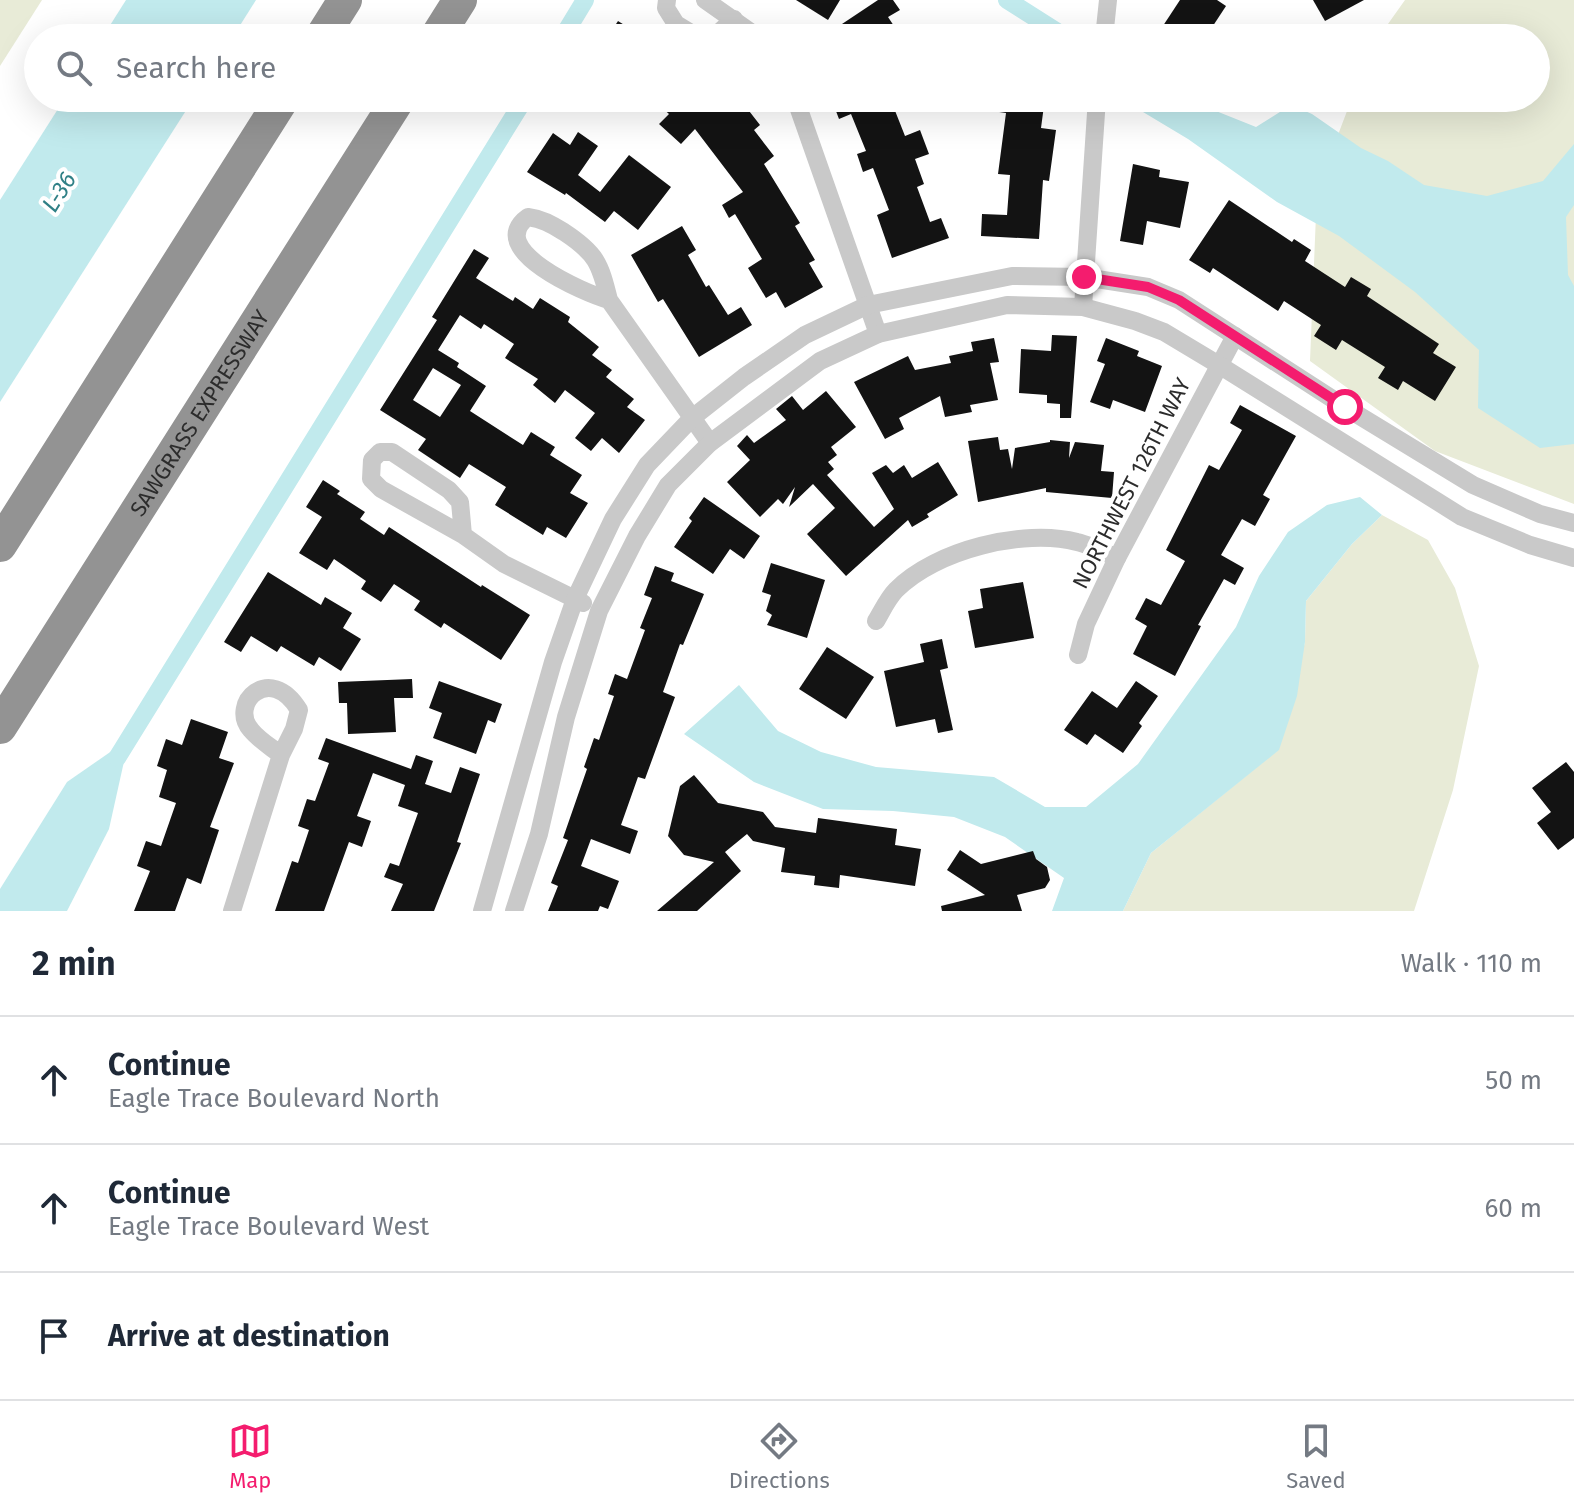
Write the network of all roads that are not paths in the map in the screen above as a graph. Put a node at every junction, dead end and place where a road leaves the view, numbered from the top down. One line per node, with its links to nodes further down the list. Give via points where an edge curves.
1 (345, 0): 7 (highway)
2 (460, 0): 8 (highway)
3 (667, 0): 9 (street)
4 (705, 0): 6 (street)
5 (1108, 0): 12 (street)
6 (734, 19): 10 (street); 11 (street)
7 (330, 24)
8 (445, 24)
9 (676, 24)
10 (728, 24)
11 (741, 24)
12 (1105, 24)
13 (274, 112): 28 (highway)
14 (390, 112): 35 (highway, SAWGRASS EXPRESSWAY)
15 (800, 112): 19 (street)
16 (1096, 112): 17 (street)
17 (1084, 277): 19 (street, via 1012,276); 20 (street); 22 (street, via 1148,287)
18 (609, 300): 18 (street, via 589,249 545,220 528,217 520,223 515,235 522,254 586,294); 24 (street)
19 (868, 305): 21 (street); 24 (street, via 805,335)
20 (1083, 307): 21 (street, via 1007,305); 23 (street, via 1164,332)
21 (878, 334): 25 (street, via 820,361)
22 (1235, 336): 23 (street, NORTHWEST 126TH WAY); 26 (street, via 1473,485)
23 (1219, 365): 29 (street, NORTHWEST 126TH WAY); 30 (street, via 1462,517)
24 (692, 418): 25 (street); 31 (street, via 647,465 613,519)
25 (710, 443): 32 (street, via 668,485)
26 (1574, 523)
27 (463, 535): 27 (street, via 460,502 449,490 392,452 380,452 372,460 371,479 381,489); 31 (street, via 504,564)
28 (0, 545)
29 (1117, 558): 33 (street, via 1077,542 1047,538 975,548 908,579); 34 (street, NORTHWEST 126TH WAY, via 1086,624)
30 (1574, 558)
31 (575, 599): 32 (street); 38 (street)
32 (599, 611): 39 (street)
33 (876, 621)
34 (1078, 655)
35 (0, 727)
36 (281, 755): 37 (street)
37 (232, 911)
38 (482, 911)
39 (514, 911)

